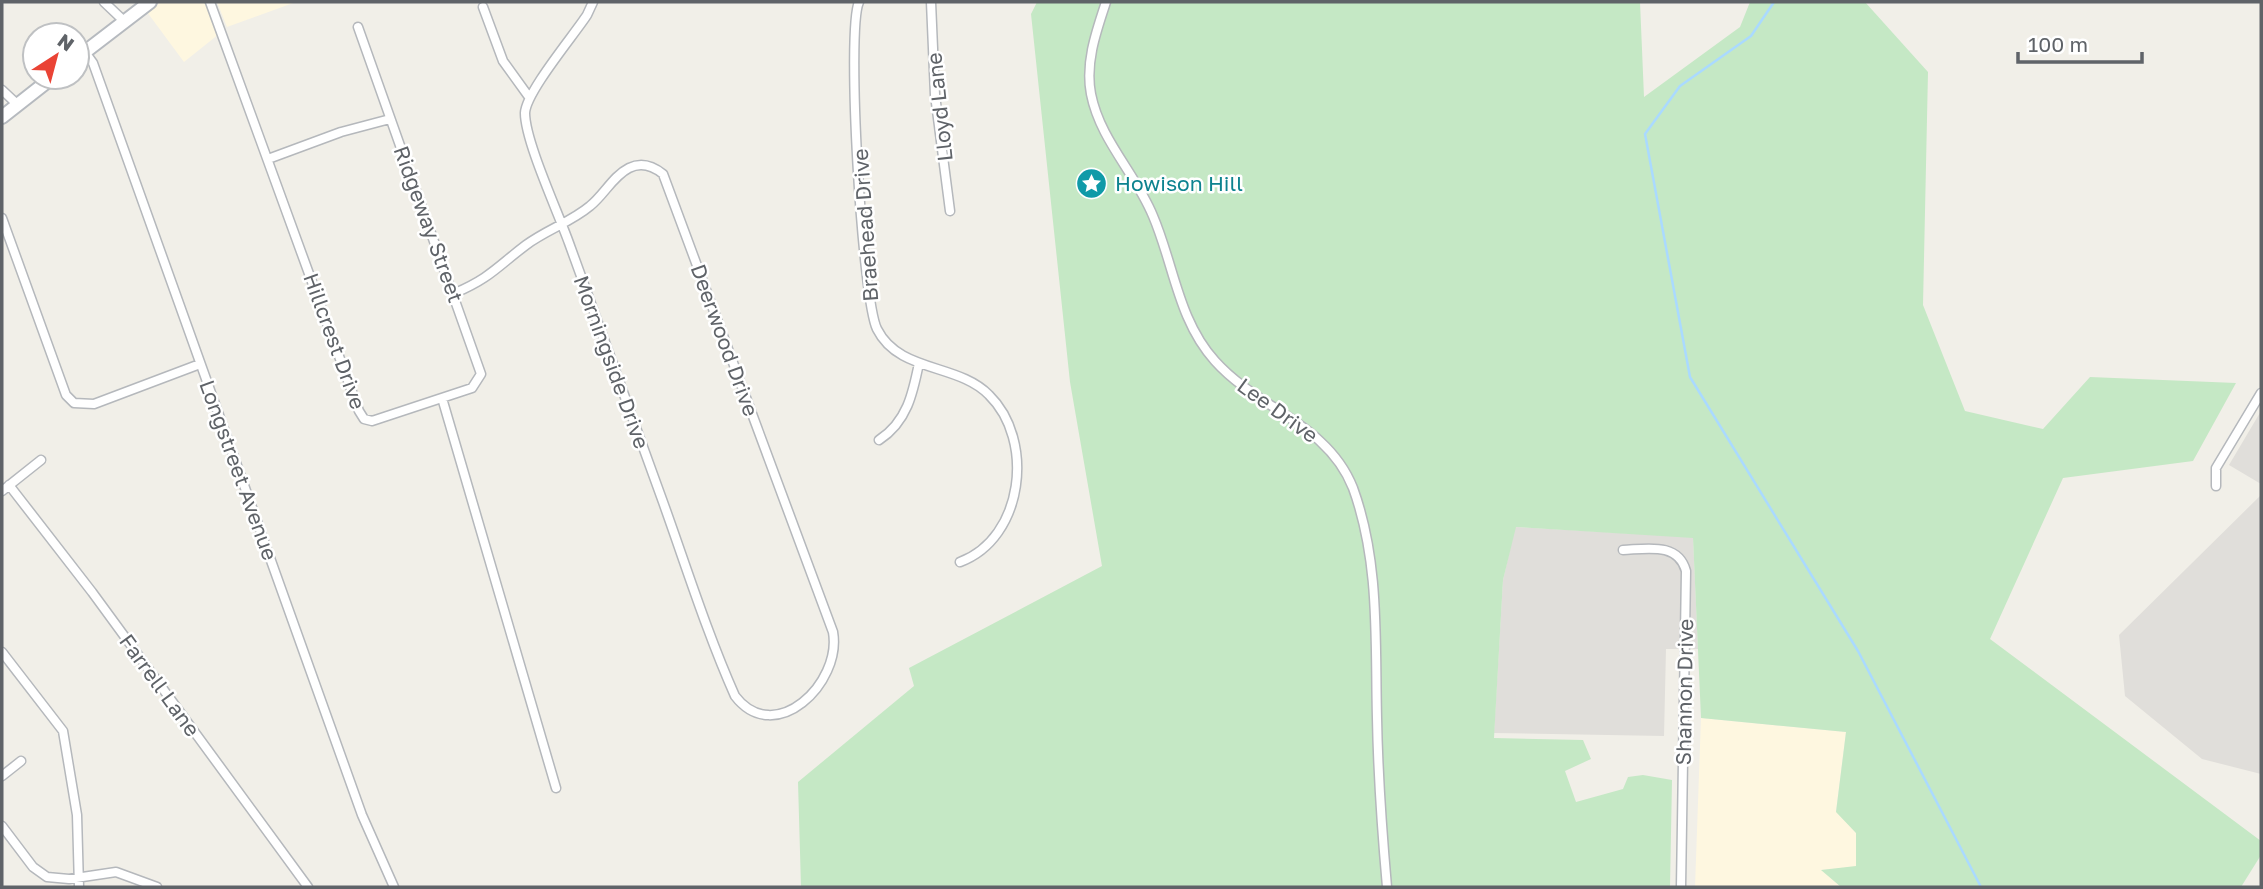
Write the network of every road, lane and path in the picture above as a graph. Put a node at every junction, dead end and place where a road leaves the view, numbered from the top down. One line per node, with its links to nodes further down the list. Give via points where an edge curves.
1 (104, 2): 9 (street)
2 (150, 2): 9 (main road)
3 (210, 2): 19 (street, Hillcrest Drive)
4 (593, 2): 15 (street)
5 (859, 2): 24 (street, Braehead Drive, via 853,55 869,303 881,336 903,356)
6 (931, 2): 20 (street, Lloyd Lane, via 935,95)
7 (1107, 2): 44 (street, Lee Drive, via 1089,65 1091,96 1108,138 1154,217 1194,332 1230,376 1326,445 1358,503 1375,591 1378,767)
8 (483, 7): 15 (street, via 503,61)
9 (124, 21): 11 (main road)
10 (358, 27): 18 (street, Ridgeway Street)
11 (91, 47)
12 (91, 62): 25 (street, Longstreet Avenue)
13 (2, 90): 16 (street)
14 (36, 91): 16 (main road)
15 (529, 97): 22 (street, Morningside Drive, via 528,128)
16 (18, 105): 17 (main road)
17 (2, 117)
18 (390, 119): 19 (street); 23 (street, Ridgeway Street)
19 (268, 159): 27 (street, Hillcrest Drive, via 364,419 374,421)
20 (950, 211)
21 (2, 218): 25 (street, via 66,395 74,403 94,404)
22 (562, 223): 23 (street, Deerwood Drive, via 525,246 494,274); 35 (street, Morningside Drive, via 728,679 741,703); 35 (street, Deerwood Drive, via 591,205 635,165 657,169 669,183 834,632 834,662 824,680 795,707)
23 (455, 293): 27 (street, Ridgeway Street, via 481,374 472,388)
24 (919, 363): 28 (street, via 902,419); 33 (street, Braehead Drive, via 987,392 1001,410 1012,439 1018,481 1012,506 984,546)
25 (200, 364): 43 (street, Longstreet Avenue, via 362,815)
26 (2261, 393): 30 (street, via 2216,468)
27 (442, 398): 38 (street)
28 (879, 440)
29 (41, 460): 31 (street, Farrell Lane)
30 (2216, 486)
31 (5, 488): 42 (street, Farrell Lane, via 92,592)
32 (1623, 550): 45 (street, Shannon Drive, via 1665,549 1685,567)
33 (960, 562)
34 (2, 652): 40 (street, via 63,731 77,815)
35 (768, 716)
36 (21, 761): 37 (street)
37 (2, 776)
38 (556, 788)
39 (2, 826): 40 (street, via 39,873)
40 (78, 883): 41 (street, via 116,872)
41 (158, 887)
42 (308, 887)
43 (394, 887)
44 (1387, 887)
45 (1681, 887)

